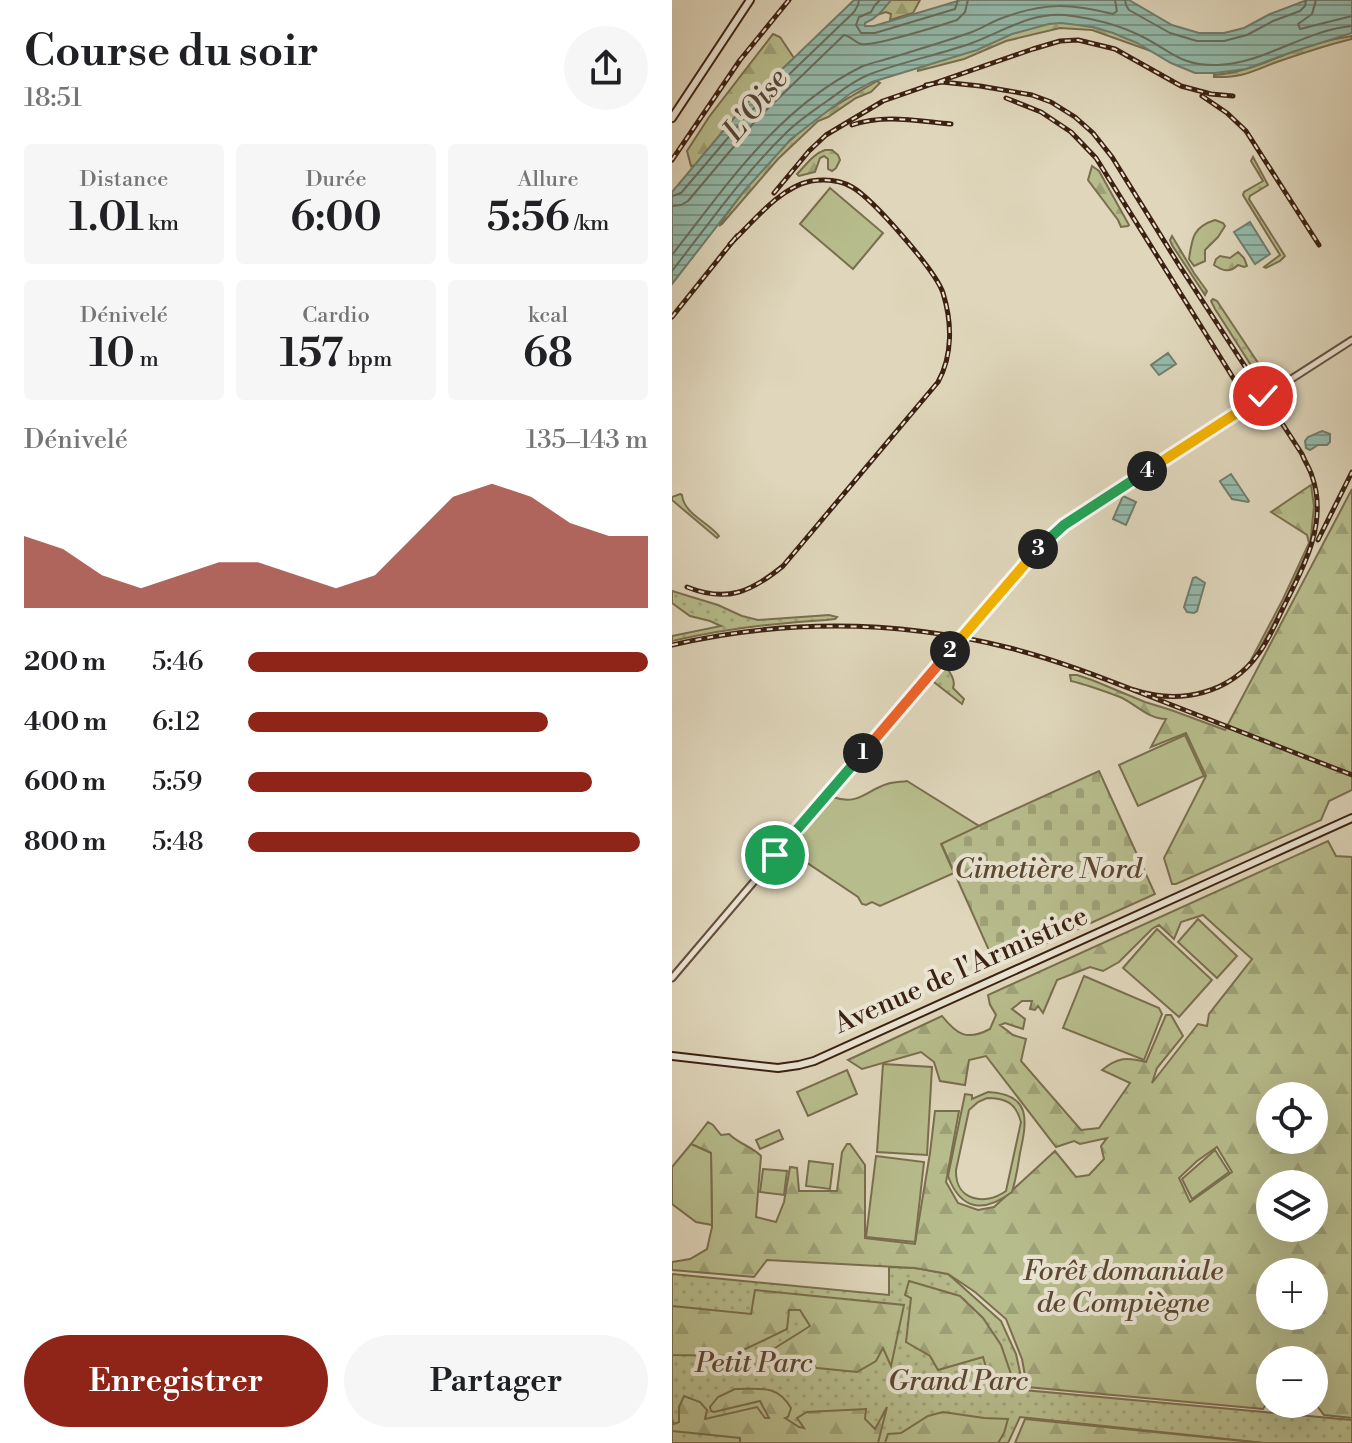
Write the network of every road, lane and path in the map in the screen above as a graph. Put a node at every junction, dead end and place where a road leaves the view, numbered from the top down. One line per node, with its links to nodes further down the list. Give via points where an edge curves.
1 (750, 0): 2 (main road)
2 (672, 118)
3 (1352, 340): 5 (street, via 1064,525 1034,553)
4 (1352, 818): 6 (main road, Avenue de l'Armistice, via 807,1063 770,1068)
5 (672, 978)
6 (672, 1056)

